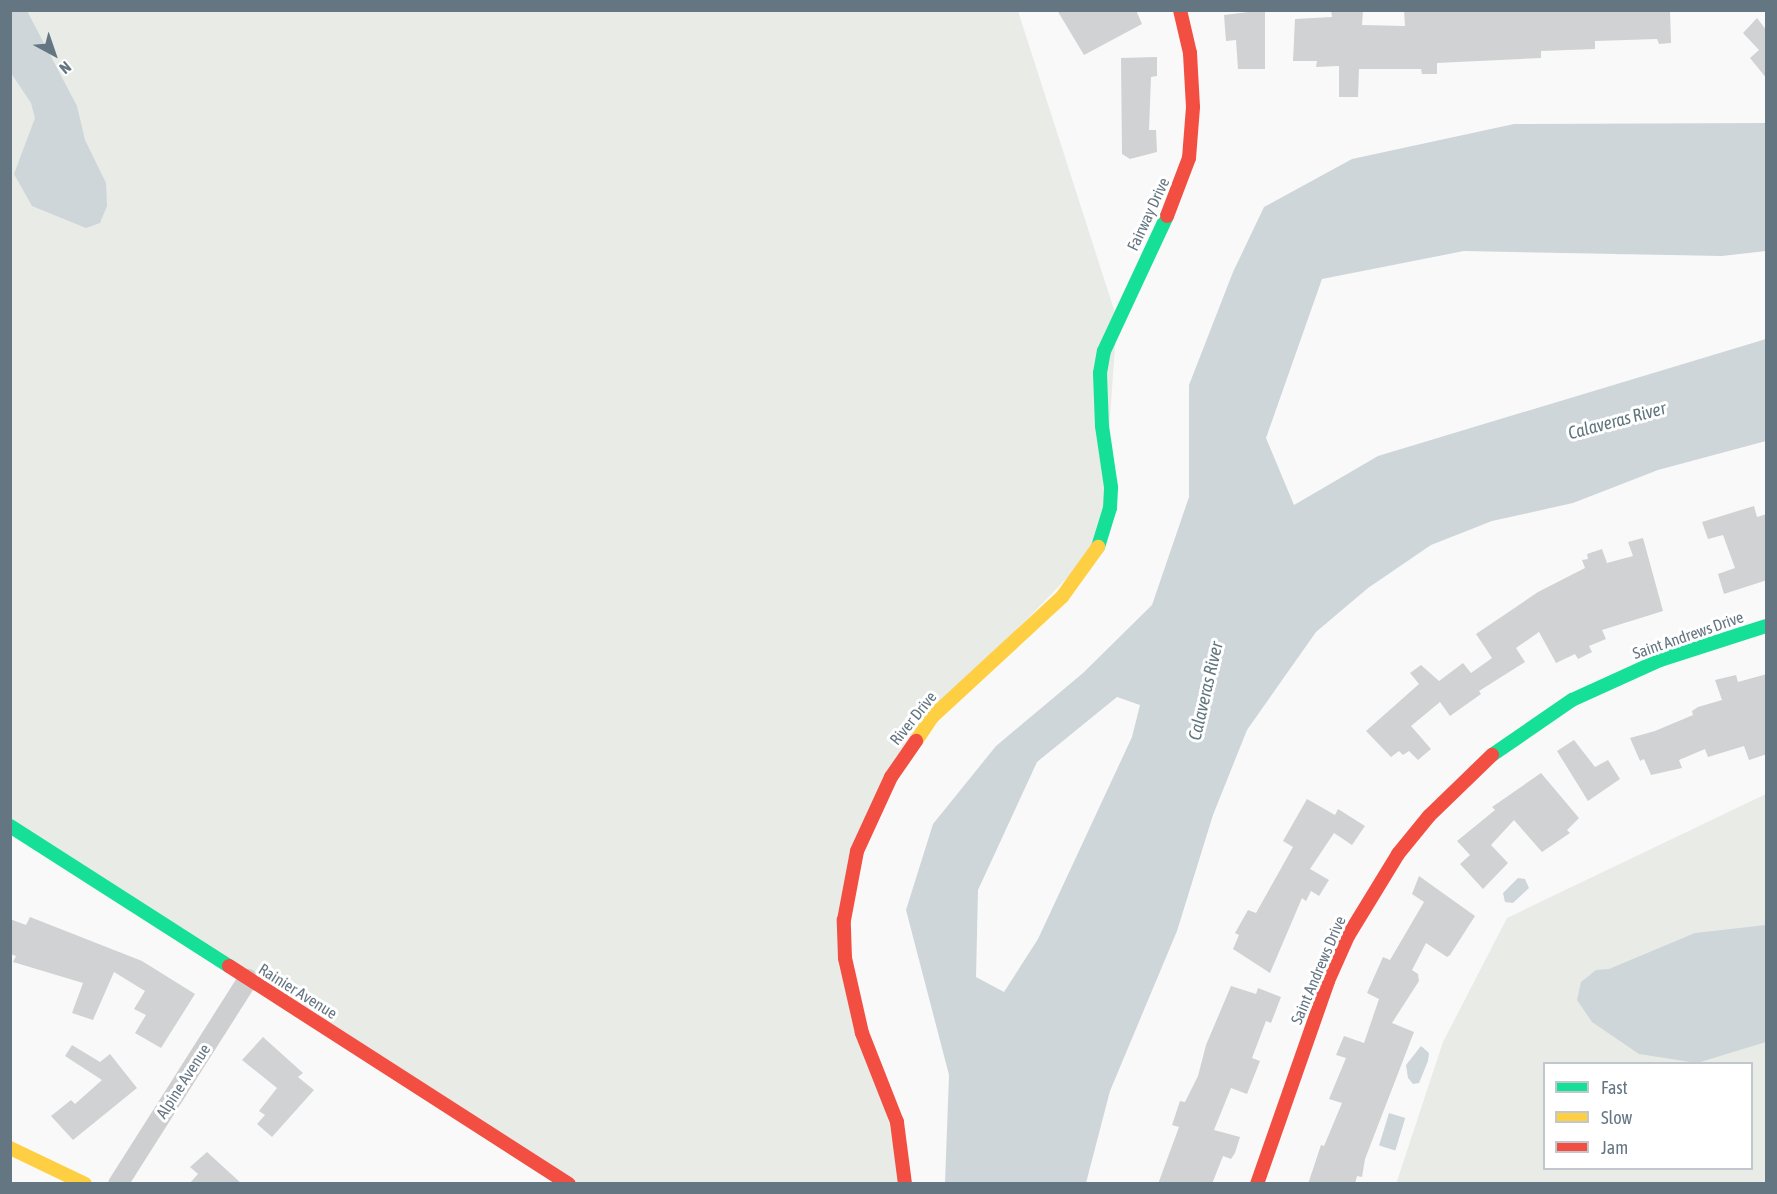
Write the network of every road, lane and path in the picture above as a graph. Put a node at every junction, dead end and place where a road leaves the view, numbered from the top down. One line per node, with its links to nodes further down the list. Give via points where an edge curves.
1 (1180, 10): 2 (street, Fairway Drive, via 1190,53 1193,107 1189,158 1177,197)
2 (1117, 320): 10 (street, River Drive, via 1100,373 1102,426 1111,487 1101,543 1062,597 932,717 891,777 857,851 844,920 847,969 862,1033 897,1122)
3 (1767, 626): 11 (street, Saint Andrews Drive, via 1660,660 1572,700 1499,749 1429,816 1393,862 1348,936 1328,981)
4 (10, 826): 5 (street, Rainier Avenue)
5 (248, 979): 8 (street, Alpine Avenue); 9 (street, Rainier Avenue)
6 (10, 1148): 7 (street)
7 (85, 1184)
8 (118, 1184)
9 (569, 1184)
10 (905, 1184)
11 (1257, 1184)

